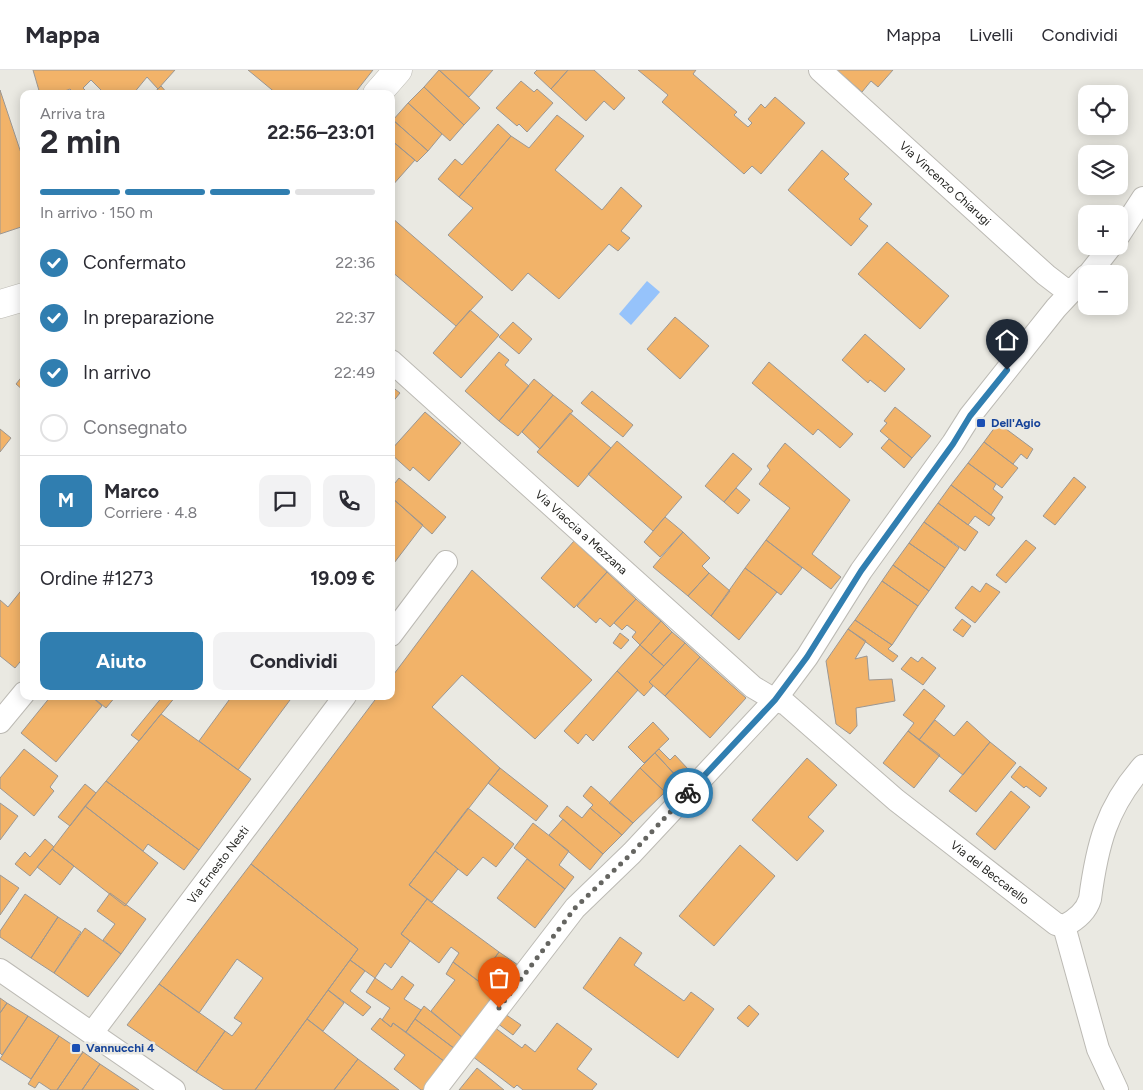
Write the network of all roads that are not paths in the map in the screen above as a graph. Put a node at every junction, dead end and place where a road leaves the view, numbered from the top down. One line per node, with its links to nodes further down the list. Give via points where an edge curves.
1 (398, 70): 3 (street)
2 (820, 70): 8 (street, Via Vincenzo Chiarugi, via 1046,275 1063,288)
3 (380, 90)
4 (1143, 198): 5 (street)
5 (1128, 221)
6 (1104, 255): 7 (street)
7 (1095, 265)
8 (1078, 282)
9 (1078, 285): 17 (street, via 970,416)
10 (20, 298): 11 (street)
11 (0, 304)
12 (395, 365): 17 (street, Via Viaccia a Mezzana, via 753,687)
13 (446, 562): 14 (street)
14 (395, 630)
15 (13, 696): 18 (street)
16 (342, 700): 22 (street, Via Ernesto Nesti)
17 (775, 700): 20 (street, Via del Beccarello, via 786,704 896,800 1056,924); 24 (street, via 632,853 575,908)
18 (0, 722)
19 (1143, 766): 20 (street, via 1116,803 1104,830 1088,906 1076,920)
20 (1064, 926): 25 (street, via 1098,1049)
21 (0, 970): 22 (street)
22 (92, 1033): 23 (street)
23 (174, 1090)
24 (435, 1090)
25 (1117, 1090)

